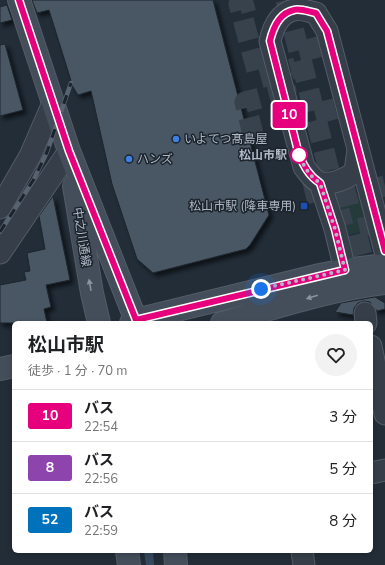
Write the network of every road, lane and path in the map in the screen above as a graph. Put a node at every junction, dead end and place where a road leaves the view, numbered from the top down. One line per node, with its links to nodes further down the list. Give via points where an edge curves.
1 (19, 0): 2 (street, 中之川通線)
2 (53, 103): 4 (street, 中之川通線); 6 (street, via 30,156)
3 (358, 148): 5 (street, via 355,172 338,181); 5 (street, via 327,31 316,13 294,9 283,15 273,27 270,41 299,155 304,167); 7 (street)
4 (69, 151): 8 (street); 12 (street, 中之川通線, one-way to 4); 13 (street, 中之川通線)
5 (320, 183): 10 (street)
6 (0, 208)
7 (385, 251)
8 (0, 253)
9 (385, 265): 10 (street)
10 (347, 278): 11 (street); 14 (street); 15 (street, one-way to 15)
11 (385, 283)
12 (99, 321)
13 (134, 321)
14 (139, 321)
15 (228, 321)
16 (373, 356): 19 (street)
17 (12, 366): 18 (street)
18 (0, 369)
19 (385, 414)
20 (385, 470): 21 (street)
21 (373, 473)
22 (127, 553): 25 (street)
23 (174, 553): 26 (street)
24 (302, 553): 27 (street)
25 (129, 565)
26 (176, 565)
27 (304, 565)

